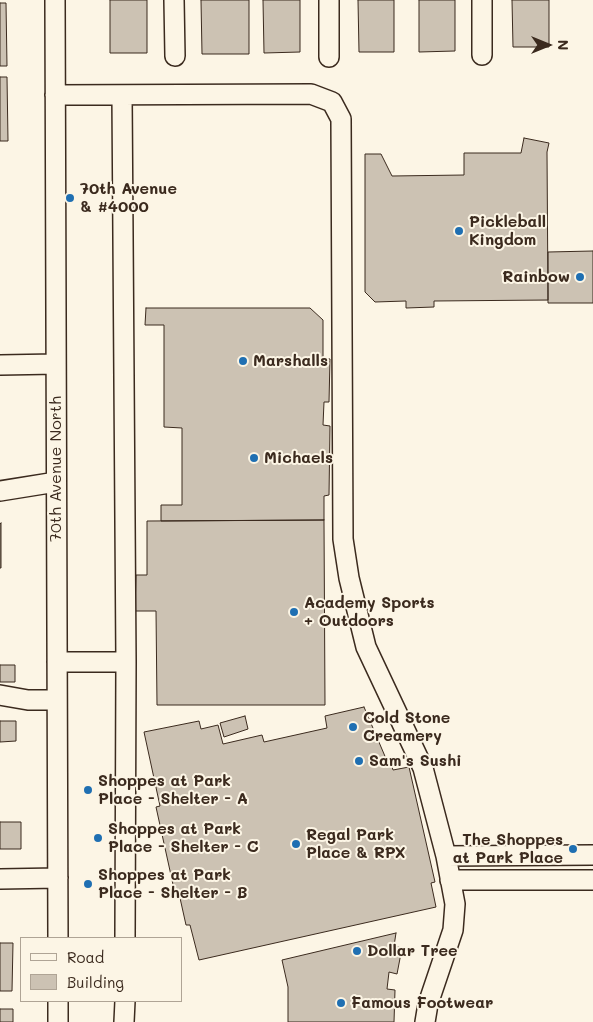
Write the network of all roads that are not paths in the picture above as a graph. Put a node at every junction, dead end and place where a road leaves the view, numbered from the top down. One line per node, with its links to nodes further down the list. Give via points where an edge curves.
1 (55, 0): 8 (street, 70th Avenue North)
2 (174, 0): 6 (street)
3 (329, 0): 7 (street)
4 (482, 0): 5 (street)
5 (482, 55)
6 (175, 56)
7 (329, 58)
8 (55, 95): 9 (street); 10 (street, 70th Avenue North)
9 (122, 95): 15 (street); 19 (street, via 311,94 332,102 341,119 344,548 366,647 423,768)
10 (56, 364): 11 (street); 12 (street, 70th Avenue North)
11 (0, 365)
12 (56, 482): 13 (street); 14 (street, 70th Avenue North)
13 (0, 491)
14 (57, 662): 15 (street); 17 (street, 70th Avenue North)
15 (126, 662): 25 (street)
16 (0, 695): 17 (street, via 28,700)
17 (57, 700): 20 (street, 70th Avenue North)
18 (593, 855): 19 (street)
19 (446, 856): 22 (street)
20 (58, 878): 21 (street); 24 (street, 70th Avenue North)
21 (0, 879)
22 (450, 880): 23 (street); 30 (street, via 455,904 453,930)
23 (593, 880)
24 (58, 937)
25 (125, 937)
26 (58, 1002): 28 (street)
27 (124, 1002): 29 (street)
28 (58, 1022)
29 (124, 1022)
30 (425, 1022)

